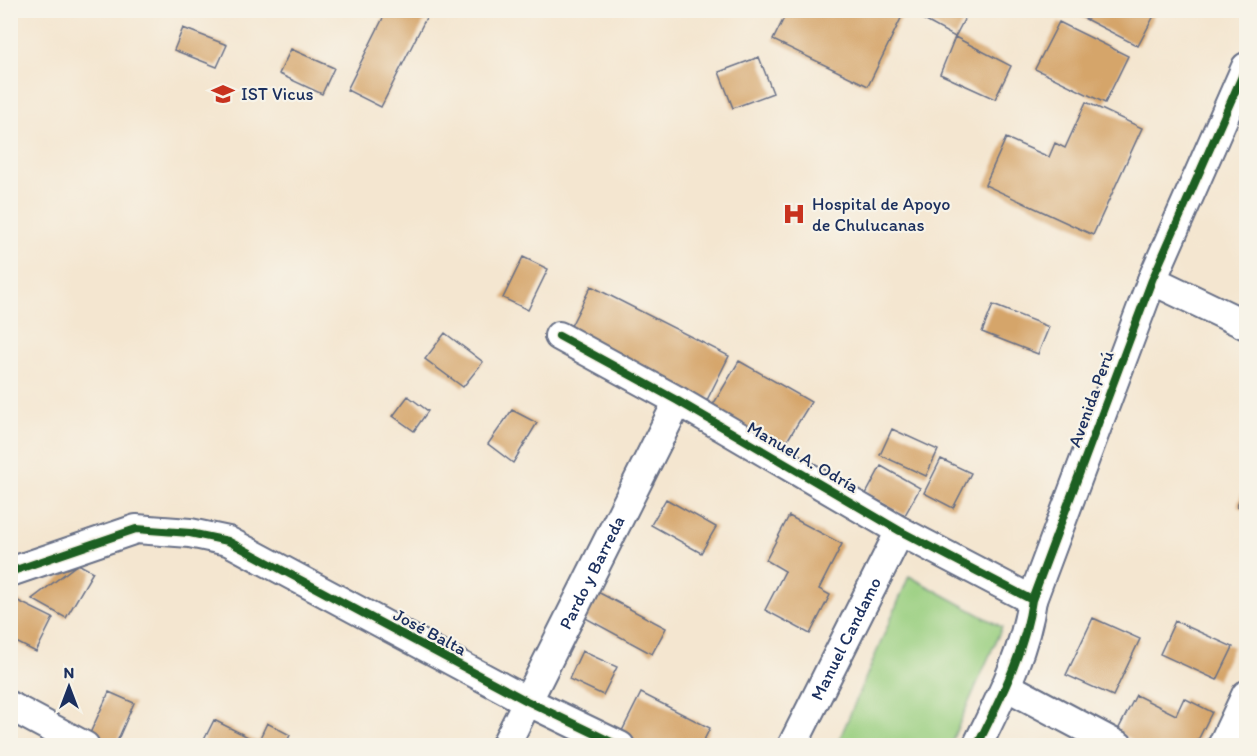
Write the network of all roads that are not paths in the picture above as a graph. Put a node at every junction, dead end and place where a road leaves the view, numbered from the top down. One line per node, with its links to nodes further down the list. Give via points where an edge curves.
1 (1246, 67): 2 (street, Avenida Perú)
2 (1152, 280): 3 (street); 8 (street, Avenida Perú)
3 (1246, 325)
4 (560, 336): 5 (street, Manuel A. Odría)
5 (678, 401): 6 (street, Manuel A. Odría); 11 (street, Pardo y Barreda)
6 (900, 531): 8 (street, Manuel A. Odría); 16 (street, Manuel Candamo)
7 (10, 572): 11 (street, José Balta, via 136,529 190,533 228,541)
8 (1032, 600): 9 (street, Avenida Perú, via 1029,622)
9 (1006, 686): 17 (street, Avenida Perú); 18 (street)
10 (1246, 694): 19 (street)
11 (526, 701): 14 (street, Pardo y Barreda); 15 (street, José Balta)
12 (10, 706): 13 (street)
13 (86, 746)
14 (505, 746)
15 (620, 746)
16 (792, 746)
17 (977, 746)
18 (1119, 746)
19 (1222, 746)

